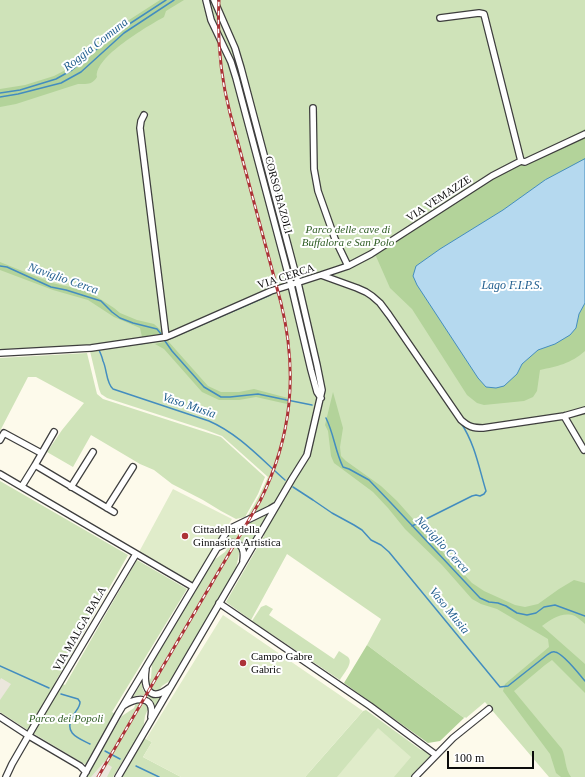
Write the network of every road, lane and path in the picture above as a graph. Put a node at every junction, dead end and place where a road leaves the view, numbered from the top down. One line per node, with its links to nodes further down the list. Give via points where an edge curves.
1 (206, 0): 11 (street, CORSO BAZOLI, via 236,78)
2 (214, 0): 10 (street, CORSO BAZOLI, via 241,68)
3 (440, 18): 7 (street, via 484,14)
4 (313, 108): 8 (street, via 314,169 318,191 335,239)
5 (144, 115): 12 (street, via 140,128)
6 (585, 134): 7 (street, VIA VEMAZZE, via 525,162)
7 (521, 160): 8 (street, VIA VEMAZZE)
8 (348, 266): 9 (street, VIA VEMAZZE)
9 (320, 275): 10 (street, VIA CERCA); 16 (street, VIA CERCA, via 366,292 380,304 466,425 483,428)
10 (298, 283): 11 (street, VIA CERCA); 14 (street, CORSO BAZOLI, via 320,378)
11 (291, 285): 12 (street, VIA CERCA, via 271,291); 14 (street, CORSO BAZOLI)
12 (166, 337): 13 (street, VIA CERCA, via 91,348)
13 (0, 354)
14 (320, 401): 27 (street, CORSO BAZOLI, via 307,455)
15 (585, 410): 16 (street, VIA CERCA)
16 (564, 416): 19 (street)
17 (54, 432): 21 (street)
18 (0, 440): 21 (street, via 4,432)
19 (584, 450)
20 (93, 452): 26 (street)
21 (41, 453): 22 (street)
22 (34, 465): 25 (street); 26 (street)
23 (133, 467): 28 (street)
24 (0, 474): 25 (street)
25 (22, 486): 31 (street)
26 (71, 486): 28 (street)
27 (277, 504): 30 (street, via 231,528); 32 (street, CORSO BAZOLI)
28 (107, 508): 29 (street)
29 (114, 512)
30 (218, 547): 32 (street, via 229,542 237,543 243,551); 33 (street)
31 (136, 554): 33 (street); 41 (street, VIA MALGA BALA)
32 (243, 563): 34 (street, CORSO BAZOLI)
33 (193, 587): 35 (street)
34 (219, 603): 36 (street, CORSO BAZOLI); 42 (street, via 370,706)
35 (147, 665): 36 (street, via 145,681 150,692 158,694); 37 (street)
36 (171, 686): 40 (street, CORSO BAZOLI)
37 (122, 706): 40 (street, via 135,700 146,700 152,709); 43 (street)
38 (489, 709): 42 (street)
39 (0, 717): 41 (street)
40 (150, 722): 45 (street, CORSO BAZOLI)
41 (29, 736): 43 (street, via 80,766); 44 (street, VIA MALGA BALA)
42 (436, 755): 46 (street)
43 (84, 774)
44 (6, 777)
45 (118, 777)
46 (415, 777)

